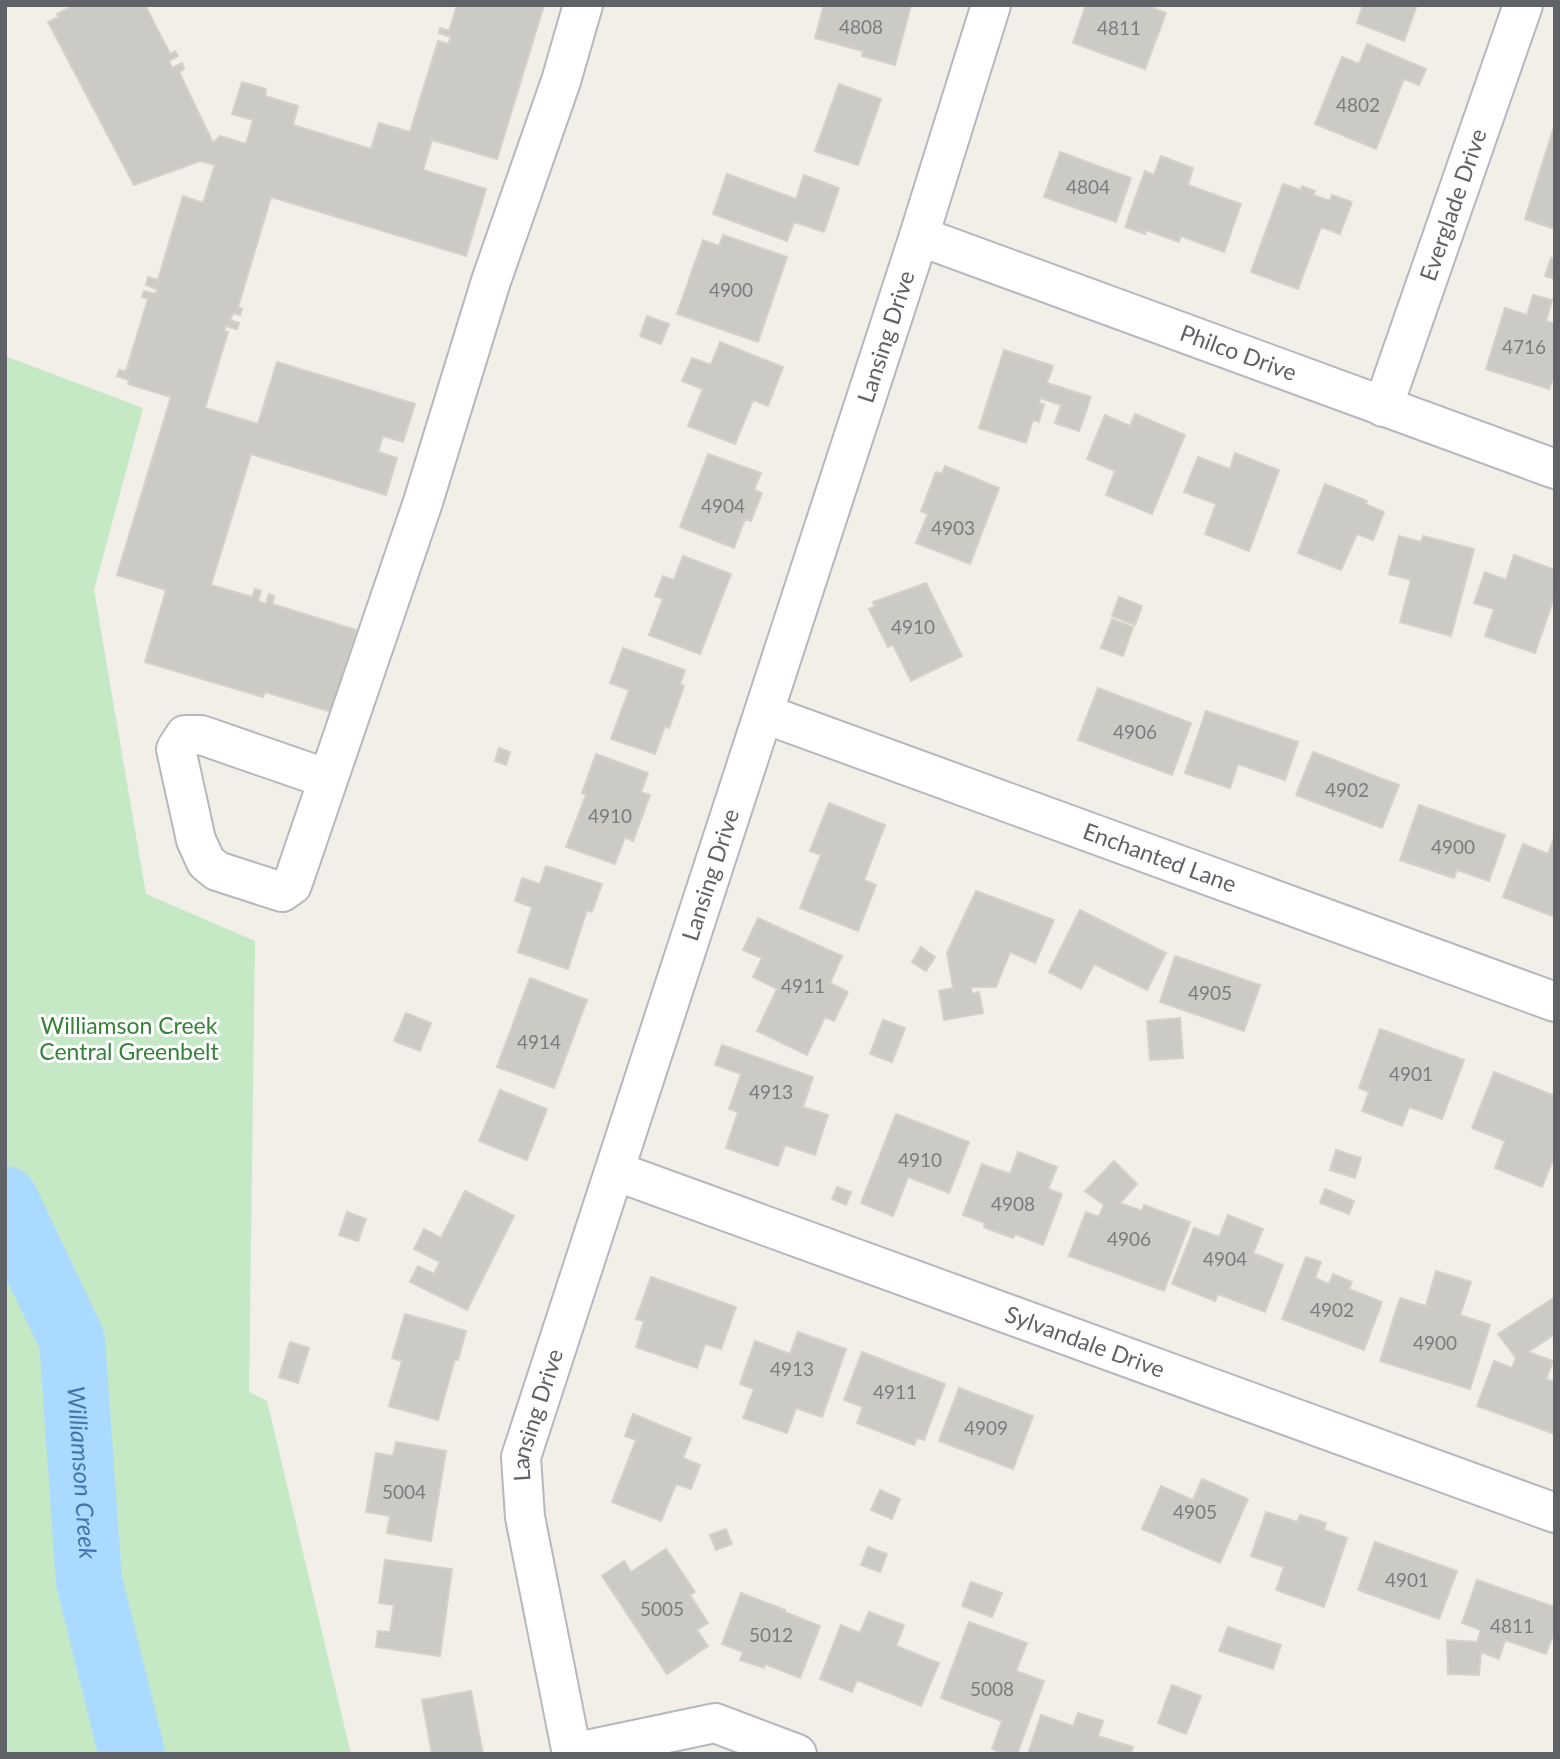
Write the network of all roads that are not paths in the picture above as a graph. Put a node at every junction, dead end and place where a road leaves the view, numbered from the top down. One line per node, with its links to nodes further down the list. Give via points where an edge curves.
1 (583, 5): 8 (street, via 423,502)
2 (991, 5): 4 (street, Lansing Drive)
3 (1523, 5): 5 (street, Everglade Drive)
4 (919, 236): 5 (street, Philco Drive); 7 (street, Lansing Drive)
5 (1382, 407): 6 (street, Philco Drive)
6 (1555, 469)
7 (765, 714): 9 (street, Enchanted Lane); 10 (street, Lansing Drive)
8 (328, 779): 8 (street, via 292,885 282,892 217,871 206,862 196,840 176,749 185,735 201,735)
9 (1555, 1002)
10 (615, 1171): 11 (street, Sylvandale Drive); 12 (street, Lansing Drive, via 521,1457 525,1517)
11 (1555, 1513)
12 (572, 1754): 13 (street, via 715,1723)
13 (797, 1754)

